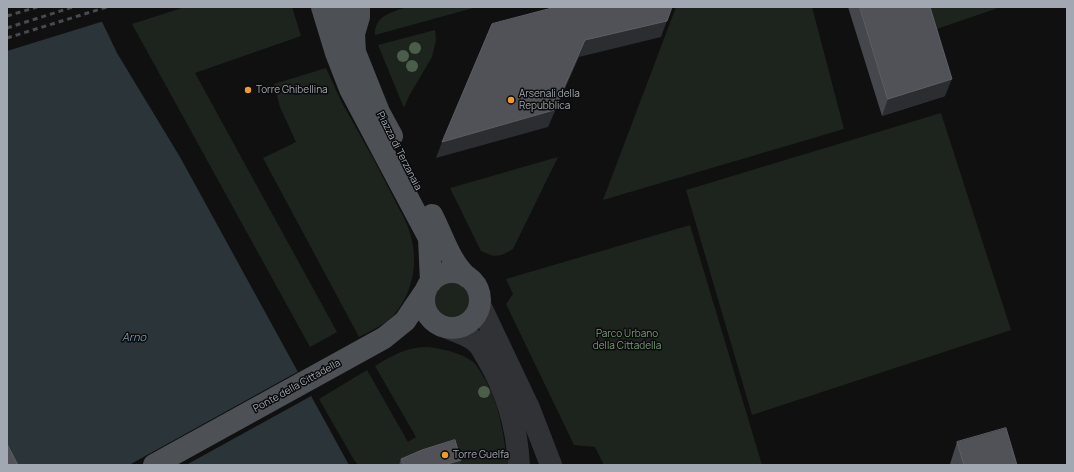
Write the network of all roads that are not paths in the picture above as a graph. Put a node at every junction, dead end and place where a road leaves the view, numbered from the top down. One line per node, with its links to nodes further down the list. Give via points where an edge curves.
1 (353, 9): 3 (main road, via 339,17 335,40); 4 (main road, Piazza di Terzanaia, via 355,52 379,112 437,224 452,259 459,270)
2 (323, 13): 3 (main road, Piazza di Terzanaia)
3 (336, 53): 5 (main road, Piazza di Terzanaia, via 350,89 429,238)
4 (468, 277): 5 (main road, via 450,272 441,275); 6 (main road, via 477,289)
5 (428, 286): 7 (main road, via 423,300 428,316 436,324); 8 (main road, Ponte della Cittadella, via 410,315 392,333 364,351)
6 (480, 305): 7 (main road, via 476,315 469,322 459,328); 10 (street, via 529,408)
7 (450, 328): 9 (street, via 478,343 492,366 514,424)
8 (154, 465)
9 (519, 465)
10 (551, 465)

